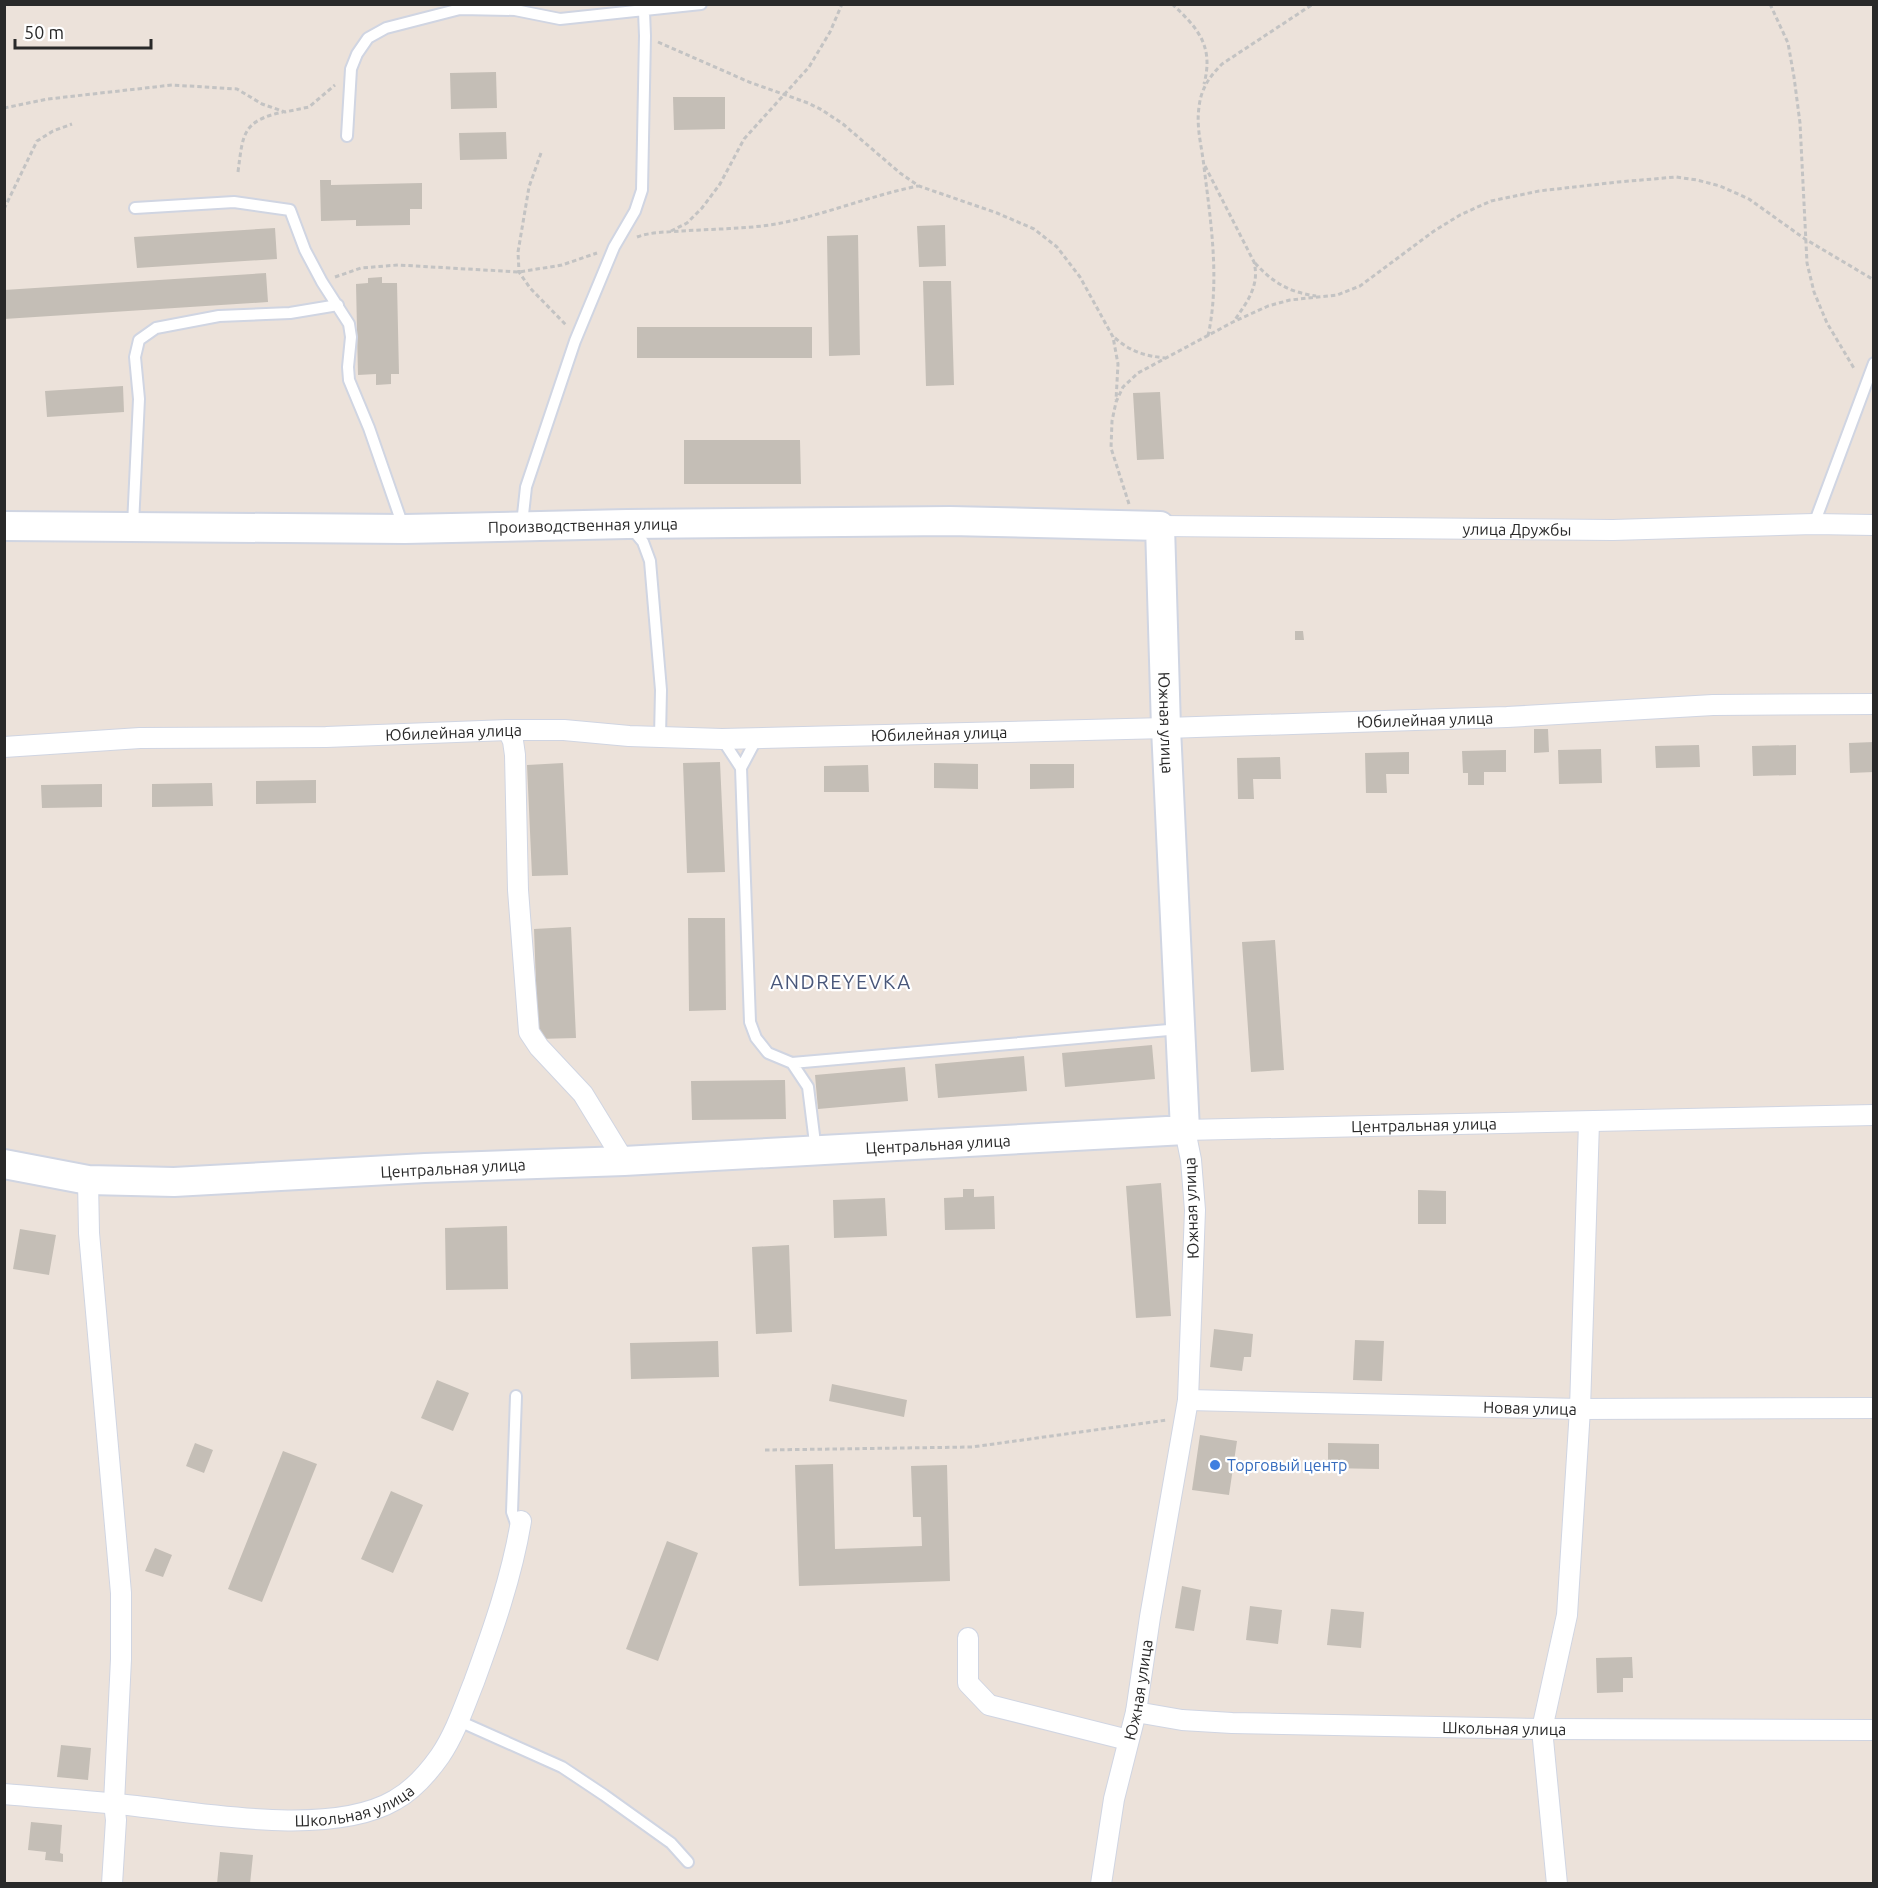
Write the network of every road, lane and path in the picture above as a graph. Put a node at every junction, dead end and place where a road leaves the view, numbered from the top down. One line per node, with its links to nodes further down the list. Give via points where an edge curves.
1 (701, 4): 6 (lane)
2 (842, 4): 10 (path, via 809,67)
3 (1172, 4): 9 (path, via 1192,22 1203,41 1207,59)
4 (1313, 4): 9 (path, via 1222,64)
5 (1770, 4): 21 (path, via 1788,43 1794,77 1800,123)
6 (644, 10): 7 (lane); 8 (lane, via 560,19 515,10 460,9 386,28 368,38)
7 (645, 36): 10 (path); 29 (lane, via 642,190)
8 (351, 69): 12 (path, via 309,107); 14 (lane)
9 (1202, 91): 16 (path, via 1198,131)
10 (783, 95): 20 (path, via 744,139 702,208); 28 (path, via 808,103 843,124 920,186 1034,229 1057,247 1080,277)
11 (4, 108): 12 (path, via 172,85 237,89)
12 (285, 112): 17 (path, via 262,117 250,127 243,140)
13 (72, 124): 19 (path, via 37,141)
14 (347, 136)
15 (541, 153): 29 (path, via 529,187 518,252 519,272 565,322)
16 (1204, 164): 22 (path); 27 (path, via 1215,290)
17 (238, 172)
18 (135, 208): 25 (lane, via 234,202 290,210 305,250)
19 (4, 209)
20 (670, 232)
21 (1804, 239): 23 (path); 24 (path, via 1749,199 1697,180 1676,177 1561,188 1491,201 1460,215 1360,286); 32 (path, via 1814,292 1827,323)
22 (1254, 262): 24 (path, via 1280,286); 26 (path, via 1257,273 1253,291)
23 (1874, 280)
24 (1322, 297): 26 (path, via 1290,300)
25 (338, 305): 39 (lane, via 290,313 219,316 156,328 139,340 135,357 139,399); 41 (lane, via 349,324 351,337 349,380)
26 (1233, 322): 27 (path)
27 (1208, 336): 30 (path)
28 (1113, 337): 30 (path, via 1127,349); 33 (path, via 1118,364)
29 (575, 341): 40 (lane, via 526,487)
30 (1167, 358): 33 (path, via 1138,373)
31 (1874, 363): 32 (lane)
32 (1865, 385): 35 (lane)
33 (1116, 402): 38 (path, via 1112,448)
34 (627, 524): 38 (street, Производственная улица, via 950,521); 40 (street, Производственная улица); 45 (lane, via 643,542 650,561 661,690)
35 (1814, 524): 36 (street, улица Дружбы); 38 (street, улица Дружбы, via 1613,530)
36 (1874, 525)
37 (4, 526): 39 (street, Производственная улица)
38 (1148, 526): 43 (street, Южная улица)
39 (133, 528): 41 (street, Производственная улица)
40 (522, 528): 41 (street, Производственная улица)
41 (405, 529)
42 (1874, 704): 43 (street, Юбилейная улица, via 1713,705 1507,717)
43 (1166, 728): 46 (street, Юбилейная улица); 50 (street, Южная улица)
44 (508, 730): 45 (street, Юбилейная улица); 48 (street, Юбилейная улица, via 326,737 140,738); 56 (street, via 515,755 518,890 528,1032 583,1094)
45 (660, 738): 47 (street, Юбилейная улица)
46 (757, 738): 47 (street, Юбилейная улица); 49 (lane)
47 (722, 739): 49 (lane)
48 (4, 747)
49 (741, 768): 51 (lane, via 750,1022 768,1053)
50 (1180, 1029): 51 (lane); 54 (street, Южная улица)
51 (792, 1064): 55 (lane, via 808,1087)
52 (1874, 1115): 53 (street, Центральная улица)
53 (1589, 1122): 54 (street, Центральная улица); 62 (street)
54 (1185, 1130): 55 (street, Центральная улица); 61 (street, Южная улица, via 1195,1210)
55 (816, 1151): 56 (street, Центральная улица)
56 (624, 1161): 58 (street, Центральная улица, via 174,1182)
57 (4, 1164): 58 (street, Центральная улица)
58 (88, 1180): 72 (street, via 89,1233 121,1593)
59 (516, 1396): 64 (lane, via 512,1512)
60 (1874, 1408): 62 (street, Новая улица)
61 (1186, 1409): 62 (street, Новая улица); 63 (path, via 972,1447); 66 (street, Южная улица)
62 (1580, 1409): 68 (street, via 1568,1615)
63 (765, 1450)
64 (520, 1527): 67 (street, Школьная улица, via 493,1630)
65 (968, 1638): 70 (street, via 968,1683 988,1705)
66 (1136, 1712): 68 (street, Школьная улица, via 1232,1723); 70 (street, Южная улица)
67 (459, 1721): 72 (street, Школьная улица, via 425,1776 395,1800 374,1810 301,1821); 73 (lane, via 562,1767 671,1843)
68 (1542, 1729): 69 (street, Школьная улица); 76 (street)
69 (1874, 1730)
70 (1128, 1740): 75 (street, Южная улица, via 1114,1798)
71 (4, 1794): 72 (street, Школьная улица)
72 (114, 1803): 74 (street)
73 (688, 1862)
74 (112, 1884)
75 (1101, 1884)
76 (1557, 1884)

